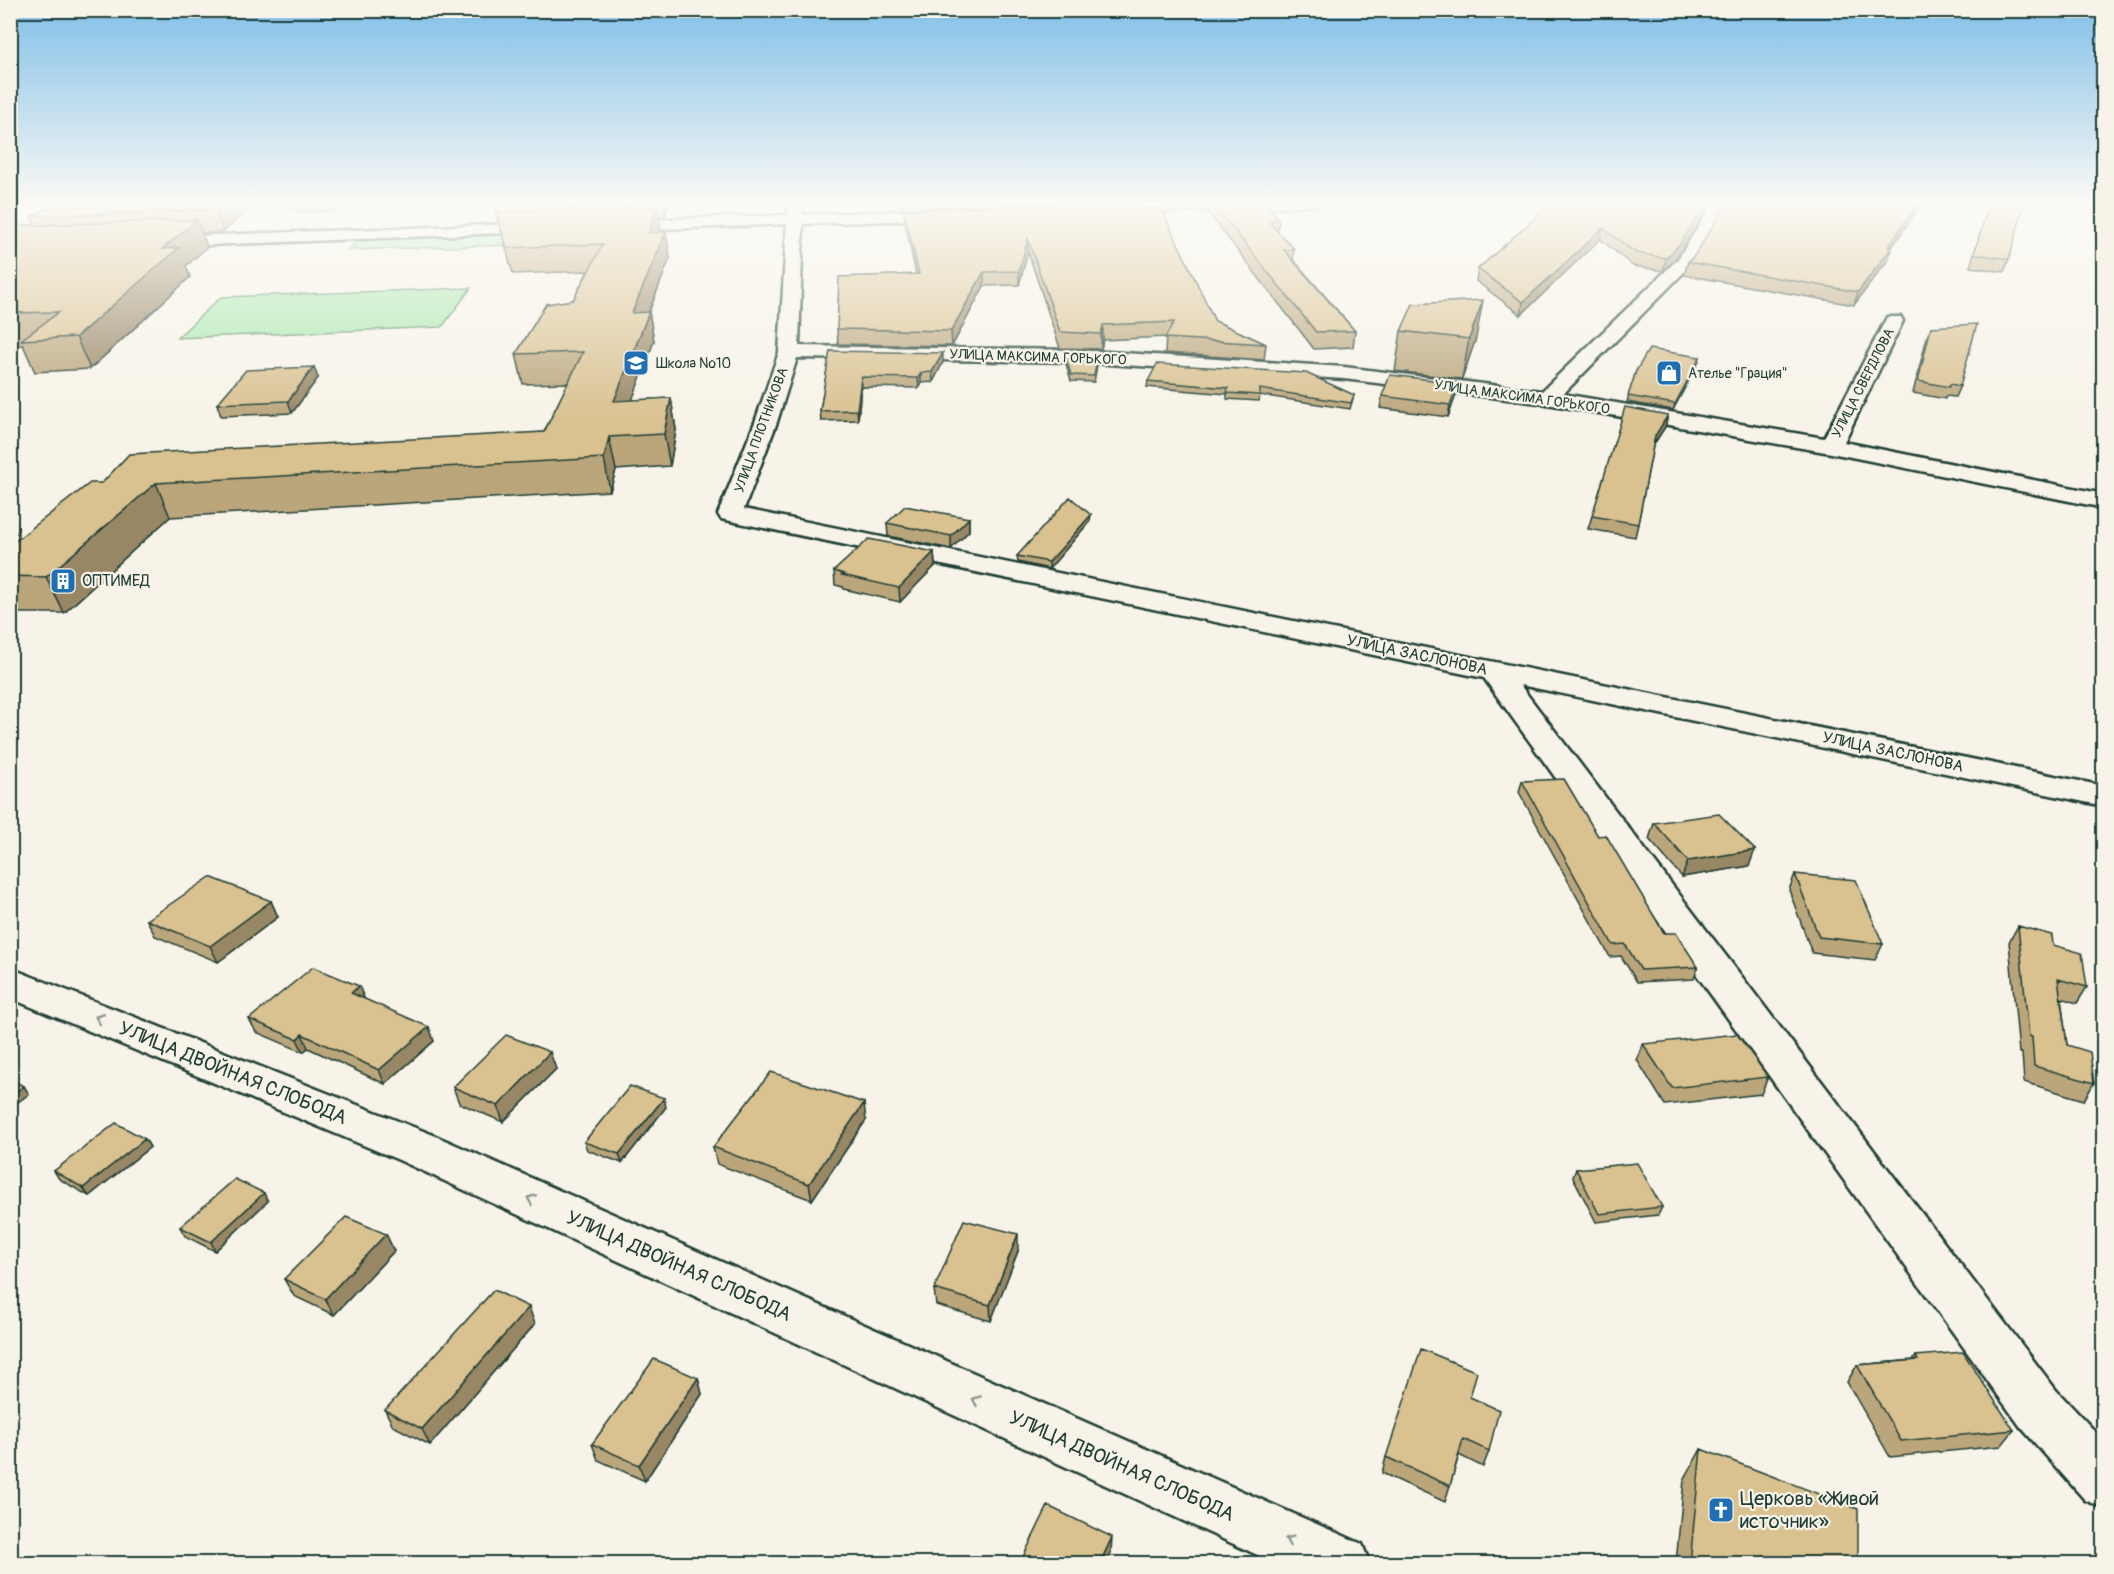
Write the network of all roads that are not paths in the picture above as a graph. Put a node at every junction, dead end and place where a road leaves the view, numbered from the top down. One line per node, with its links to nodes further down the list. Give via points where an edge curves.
1 (794, 274): 4 (street, УЛИЦА ПЛОТНИКОВА)
2 (1671, 274): 5 (street)
3 (1894, 321): 6 (street, УЛИЦА СВЕРДЛОВА)
4 (789, 352): 5 (street, УЛИЦА МАКСИМА ГОРЬКОГО, via 1076,356 1344,373); 8 (street, УЛИЦА ПЛОТНИКОВА)
5 (1547, 398): 6 (street, УЛИЦА МАКСИМА ГОРЬКОГО)
6 (1831, 446): 7 (street, УЛИЦА МАКСИМА ГОРЬКОГО)
7 (2103, 501)
8 (730, 514): 9 (street, УЛИЦА ЗАСЛОНОВА)
9 (1494, 671): 10 (street, УЛИЦА ЗАСЛОНОВА); 12 (street, via 2038,1408)
10 (2103, 796)
11 (10, 982): 13 (street, УЛИЦА ДВОЙНАЯ СЛОБОДА, one-way to 11, via 415,1148)
12 (2103, 1481)
13 (1342, 1563)

